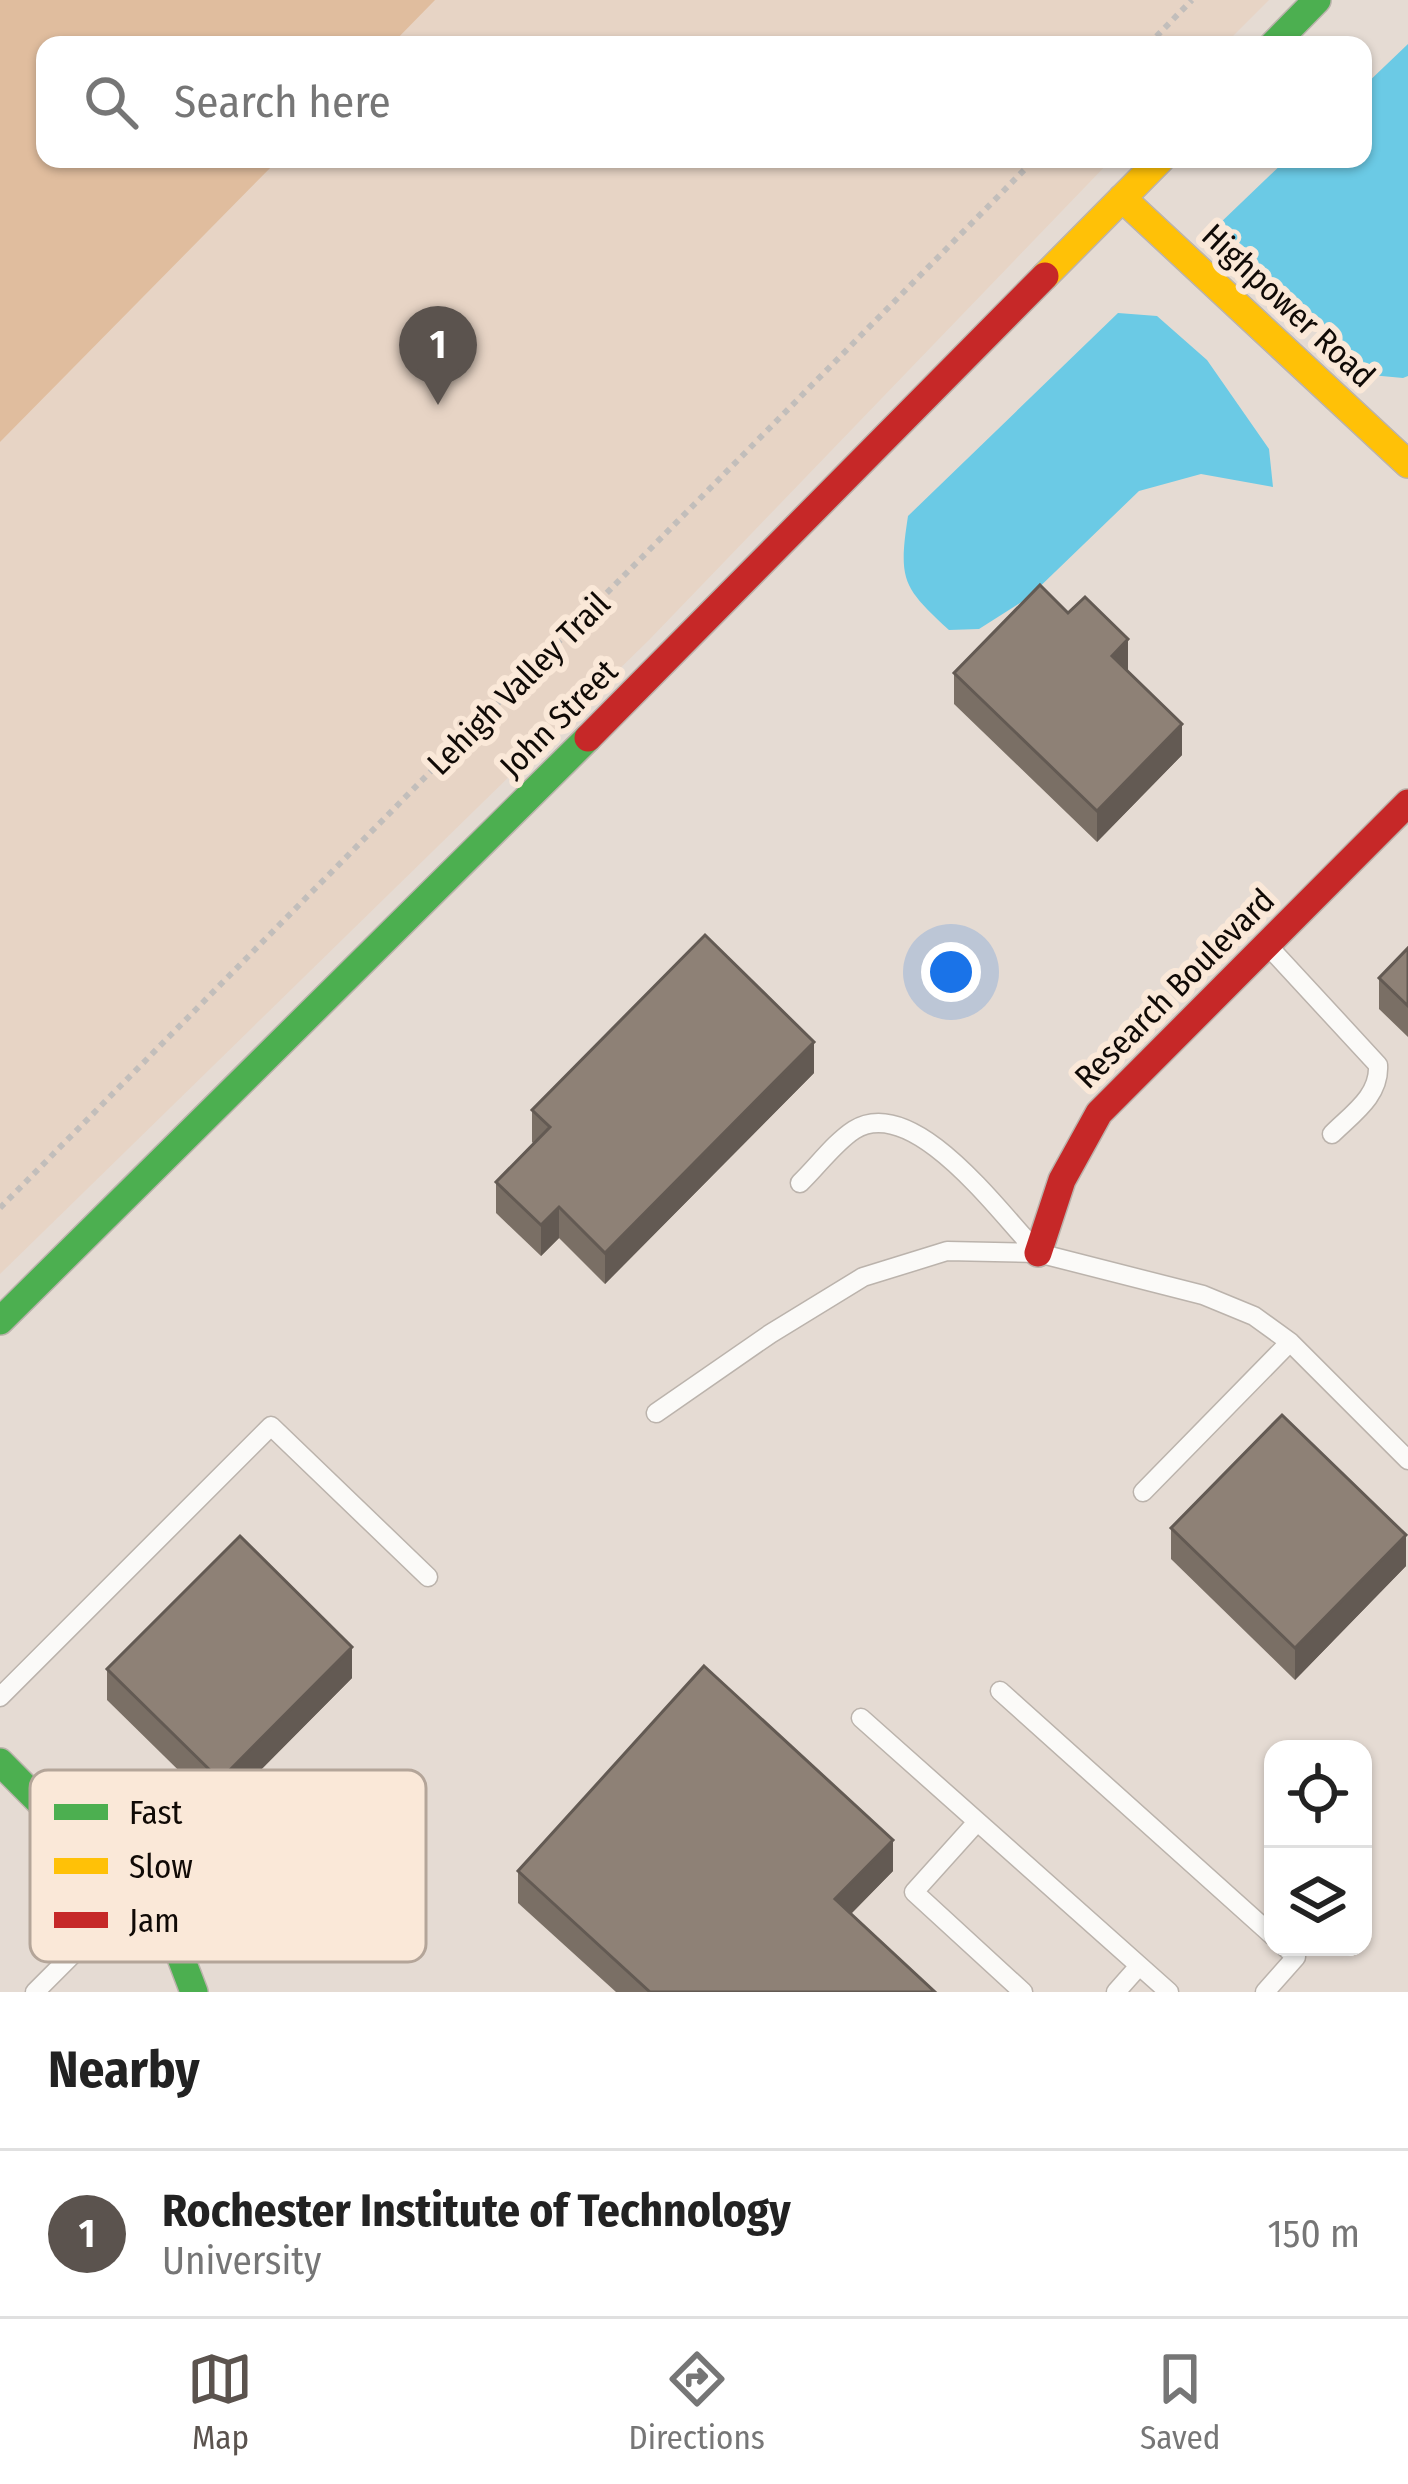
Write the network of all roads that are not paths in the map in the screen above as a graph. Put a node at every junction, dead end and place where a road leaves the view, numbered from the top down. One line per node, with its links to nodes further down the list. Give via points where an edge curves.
1 (1317, 0): 2 (street)
2 (1282, 36)
3 (1151, 168): 4 (street, John Street)
4 (1122, 198): 5 (street, Highpower Road); 11 (street, John Street)
5 (1408, 464)
6 (1408, 803): 7 (street, Research Boulevard)
7 (1267, 945): 8 (lane, via 1378,1065 1367,1099); 10 (street, Research Boulevard, via 1074,1147)
8 (1331, 1133)
9 (800, 1184): 10 (lane, via 855,1129 896,1123 955,1165)
10 (1038, 1253): 12 (lane, via 1204,1294); 13 (lane, via 947,1251 863,1277)
11 (0, 1321)
12 (1290, 1342): 14 (lane); 15 (lane)
13 (656, 1413)
14 (1408, 1460)
15 (1143, 1492)
16 (428, 1577): 18 (lane, via 271,1426)
17 (1000, 1691): 23 (lane)
18 (0, 1696)
19 (861, 1718): 22 (lane)
20 (0, 1762): 21 (street)
21 (30, 1792)
22 (977, 1822): 27 (lane); 30 (lane, via 914,1892)
23 (1264, 1928)
24 (1295, 1956): 33 (lane)
25 (67, 1962): 28 (lane)
26 (183, 1962): 29 (street)
27 (1139, 1966): 31 (lane); 32 (lane)
28 (40, 1990)
29 (194, 1992)
30 (1023, 1992)
31 (1116, 1992)
32 (1168, 1992)
33 (1265, 1992)

